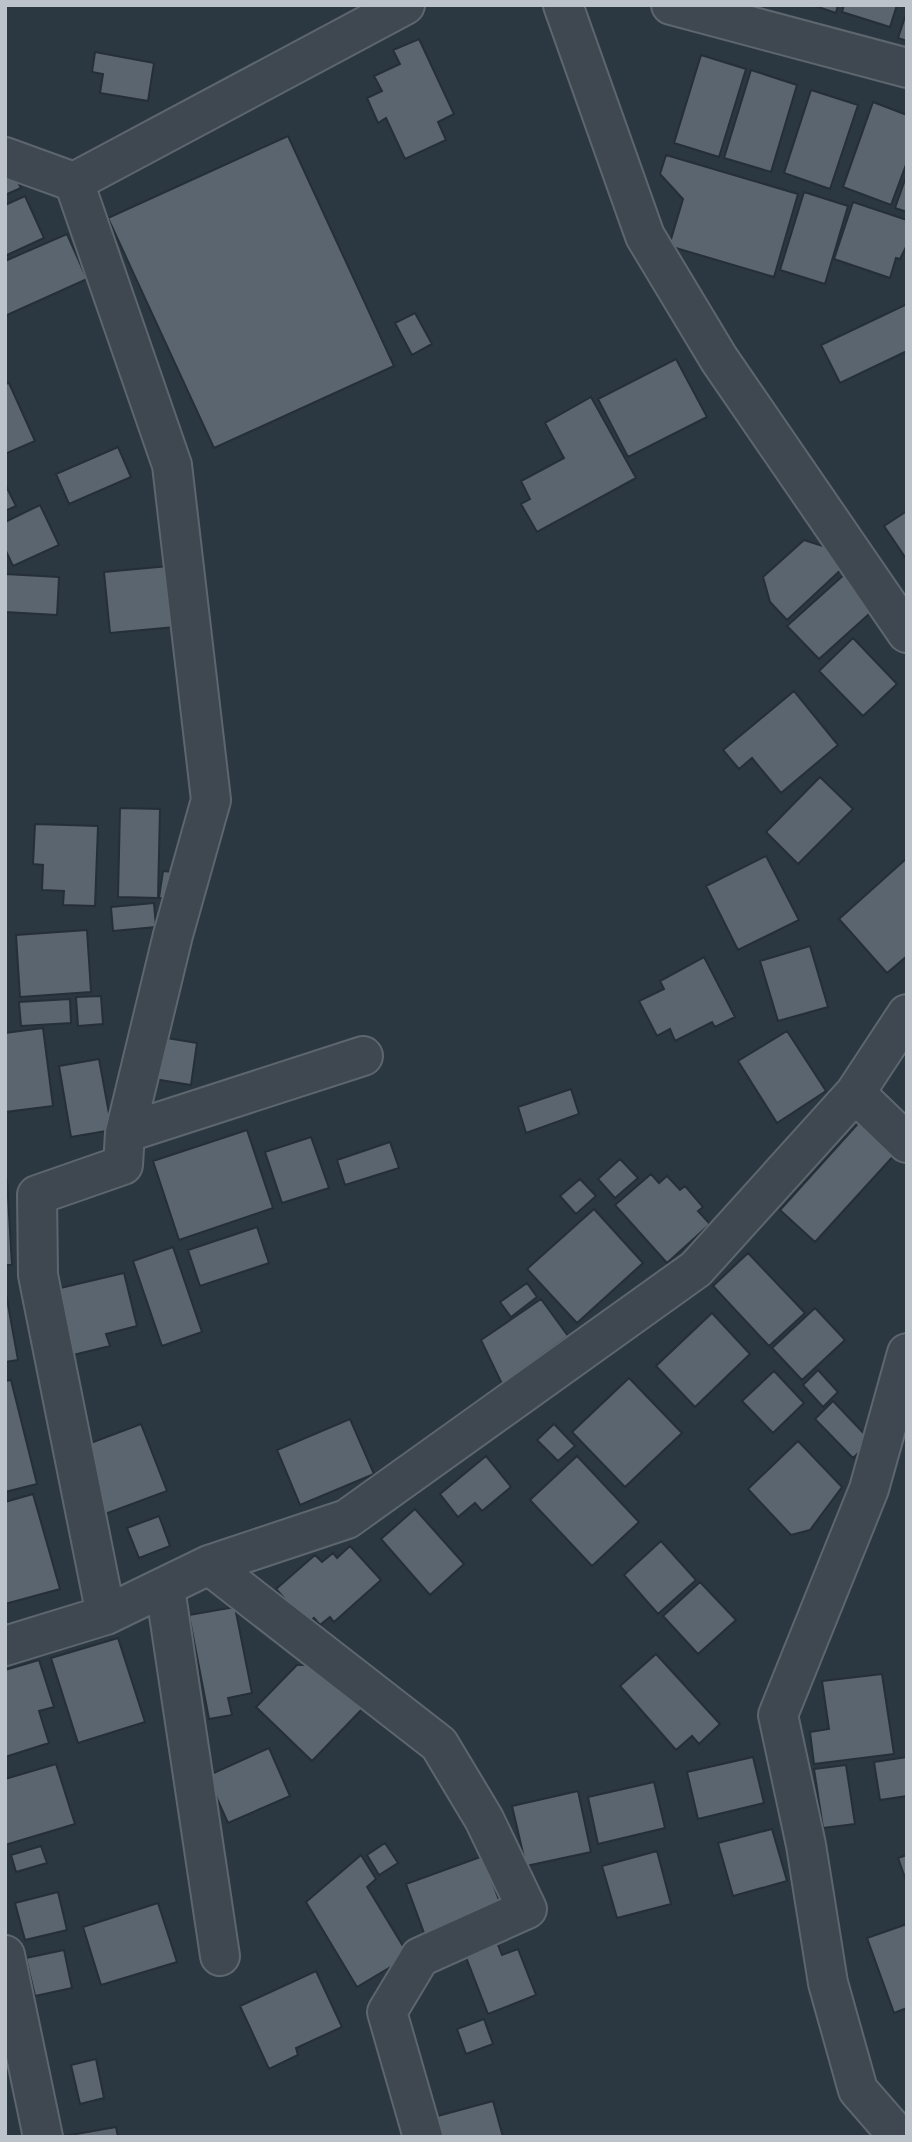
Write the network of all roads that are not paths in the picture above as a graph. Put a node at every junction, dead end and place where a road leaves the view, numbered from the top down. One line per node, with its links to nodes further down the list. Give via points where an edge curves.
1 (405, 5): 6 (street)
2 (564, 5): 7 (street, via 645,236 719,359)
3 (671, 5): 4 (street)
4 (907, 68)
5 (5, 157): 6 (street)
6 (74, 182): 11 (street, via 172,465 211,800)
7 (907, 633)
8 (907, 1014): 10 (street)
9 (363, 1056): 11 (street)
10 (855, 1093): 12 (street); 14 (street, via 696,1269 347,1519)
11 (125, 1133): 16 (street, via 123,1165 37,1195 38,1275)
12 (907, 1143)
13 (907, 1353): 22 (street, via 869,1489 778,1715 806,1845 828,1983 858,2090)
14 (209, 1565): 15 (street); 21 (street, via 439,1744 484,1819 527,1909 420,1957 387,2012)
15 (164, 1588): 16 (street); 19 (street)
16 (106, 1615): 17 (street)
17 (5, 1646)
18 (5, 1955): 20 (street)
19 (220, 1956)
20 (43, 2137)
21 (423, 2137)
22 (899, 2137)

